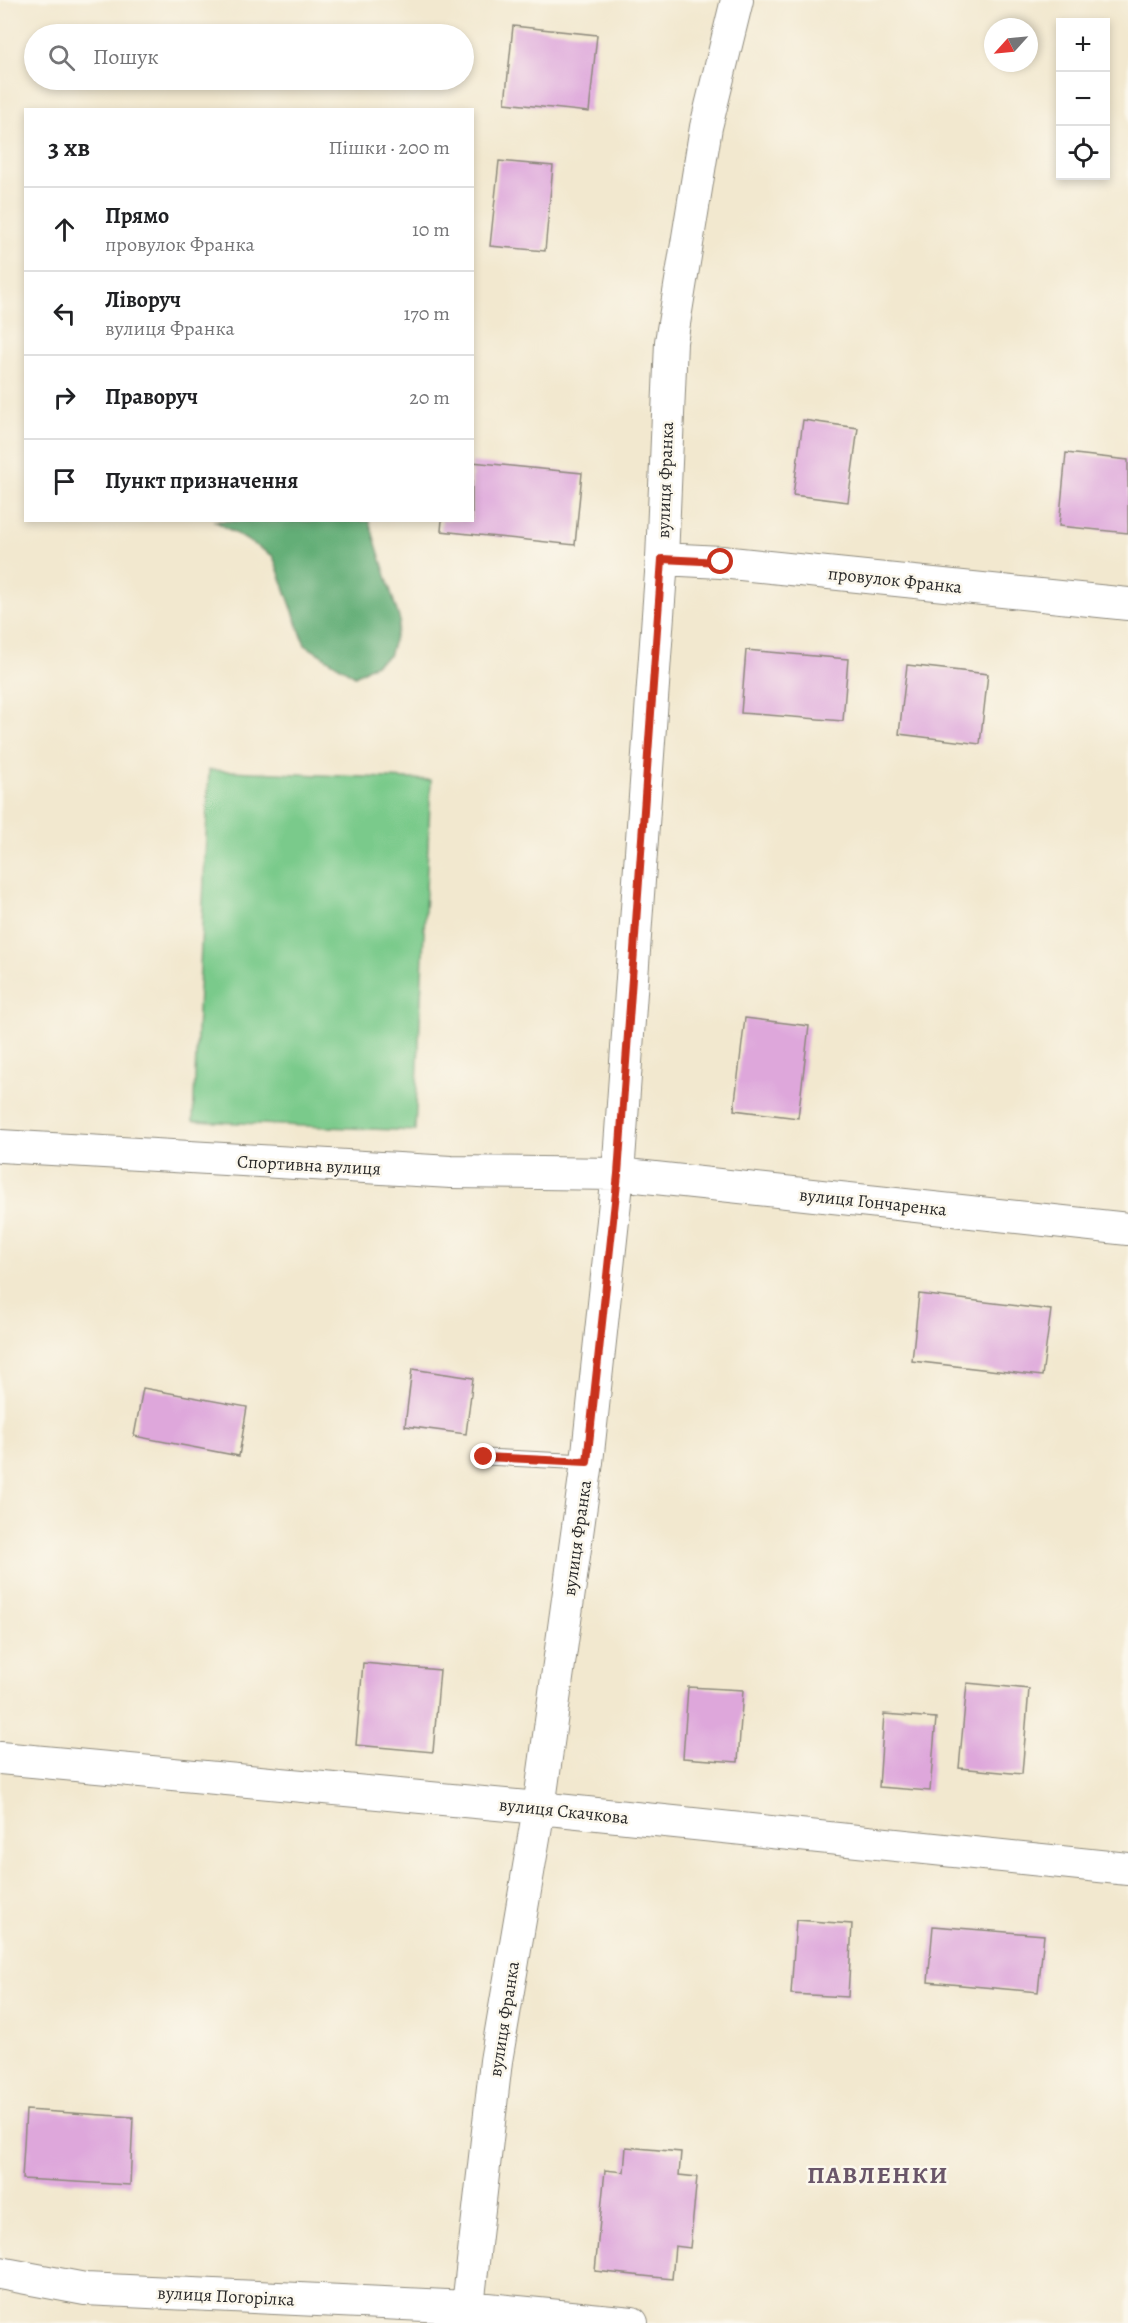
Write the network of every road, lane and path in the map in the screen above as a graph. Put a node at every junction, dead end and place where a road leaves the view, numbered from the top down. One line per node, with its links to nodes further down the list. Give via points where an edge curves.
1 (737, 0): 2 (street, вулиця Франка, via 706,127 671,342)
2 (662, 559): 3 (street, провулок Франка); 5 (street, вулиця Франка)
3 (1128, 603)
4 (0, 1146): 5 (street, Спортивна вулиця, via 451,1172)
5 (618, 1174): 6 (street, вулиця Гончаренка); 8 (street, вулиця Франка)
6 (1128, 1229)
7 (484, 1457): 8 (lane)
8 (587, 1462): 10 (street, вулиця Франка)
9 (0, 1758): 10 (street, вулиця Скачкова)
10 (538, 1808): 11 (street, вулиця Скачкова); 13 (street, вулиця Франка, via 496,2061)
11 (1128, 1869)
12 (0, 2273): 13 (street, вулиця Погорілка, via 85,2289)
13 (467, 2315): 14 (street, вулиця Погорілка)
14 (632, 2323)

